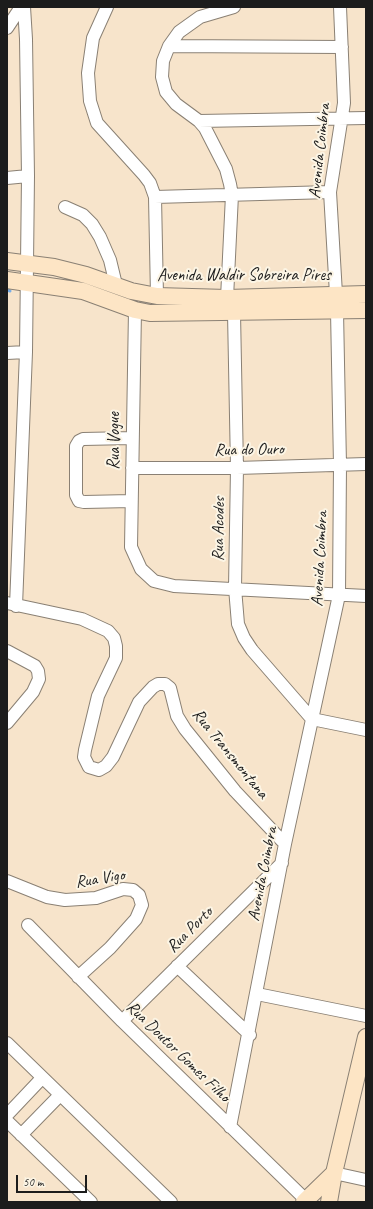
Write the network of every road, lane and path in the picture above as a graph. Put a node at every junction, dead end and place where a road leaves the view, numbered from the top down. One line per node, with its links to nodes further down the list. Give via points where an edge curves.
1 (22, 7): 5 (street); 11 (street, via 26,39)
2 (107, 7): 15 (street, via 93,38 88,73 90,101 97,123 144,175)
3 (234, 7): 6 (street, via 200,17 179,32)
4 (340, 7): 7 (street, Avenida Coimbra)
5 (7, 28)
6 (169, 46): 7 (street); 10 (street, via 163,61 162,77 166,92 176,104)
7 (342, 47): 8 (street, Avenida Coimbra)
8 (342, 118): 9 (street); 10 (street); 13 (street, Avenida Coimbra)
9 (366, 118)
10 (200, 122): 14 (street, via 226,169)
11 (28, 176): 12 (street); 18 (street)
12 (7, 178)
13 (330, 192): 14 (street); 23 (street, Avenida Coimbra)
14 (232, 195): 15 (street); 25 (street)
15 (155, 197): 24 (street)
16 (65, 207): 21 (street, via 83,215 92,224 110,260)
17 (7, 261): 18 (street, Avenida Waldir Sobreira Pires)
18 (26, 262): 20 (street); 21 (street, Avenida Waldir Sobreira Pires, via 54,267)
19 (7, 280): 20 (street, Avenida Waldir Sobreira Pires)
20 (26, 282): 26 (street, Avenida Waldir Sobreira Pires, via 83,291); 30 (street)
21 (116, 285): 24 (street, Avenida Waldir Sobreira Pires)
22 (366, 294): 23 (street, Avenida Waldir Sobreira Pires)
23 (336, 295): 25 (street, Avenida Waldir Sobreira Pires); 28 (street, Avenida Coimbra)
24 (157, 296): 25 (street, Avenida Waldir Sobreira Pires)
25 (227, 298)
26 (135, 310): 29 (street, Avenida Waldir Sobreira Pires, via 167,314); 32 (street, Rua Vogue)
27 (366, 310): 28 (street, Avenida Waldir Sobreira Pires)
28 (337, 311): 29 (street, Avenida Waldir Sobreira Pires); 34 (street, Avenida Coimbra)
29 (234, 313): 36 (street, Rua Acodes)
30 (26, 352): 31 (street); 41 (street)
31 (7, 353)
32 (132, 438): 35 (street, Rua Vogue); 37 (street, via 83,439 76,446 76,497 80,502)
33 (366, 464): 34 (street, Rua do Ouro)
34 (340, 465): 36 (street, Rua do Ouro); 39 (street, Avenida Coimbra)
35 (132, 468): 36 (street, Rua do Ouro); 37 (street, Rua Vogue)
36 (238, 468): 38 (street, Rua Acodes)
37 (131, 501): 38 (street, Rua Vogue, via 132,554 141,569 154,581 174,586)
38 (235, 588): 39 (street); 43 (street, Rua Acodes, via 238,624 244,638)
39 (339, 595): 40 (street); 43 (street, Avenida Coimbra)
40 (366, 596)
41 (11, 605): 46 (street, Rua Transmontana, via 82,619 108,631 114,638 116,658 98,696 85,750 84,757 89,767 99,770 106,766 113,758 139,702 153,687 165,684 170,688 178,716 185,729 235,791)
42 (7, 651): 44 (street, via 35,666 39,679 33,692)
43 (312, 719): 45 (street); 46 (street, Avenida Coimbra)
44 (7, 723)
45 (366, 730)
46 (285, 844): 47 (street, Avenida Coimbra)
47 (282, 863): 50 (street, Rua Porto); 52 (street, Avenida Coimbra)
48 (7, 881): 51 (street, Rua Vigo, via 47,897 65,900 96,898 122,889 133,890 139,895 142,905 136,919 110,948)
49 (28, 925): 51 (street, Rua Doutor Gomes Filho)
50 (177, 966): 54 (street, Rua Porto); 55 (street)
51 (78, 977): 54 (street, Rua Doutor Gomes Filho)
52 (257, 994): 53 (street); 55 (street, Avenida Coimbra)
53 (366, 1016)
54 (122, 1021): 62 (street, Rua Doutor Gomes Filho)
55 (250, 1035): 62 (street, Avenida Coimbra)
56 (366, 1037): 64 (street)
57 (7, 1042): 58 (street)
58 (42, 1078): 59 (street); 60 (street)
59 (60, 1095): 63 (street); 68 (street)
60 (7, 1115)
61 (7, 1121): 63 (street)
62 (230, 1127): 66 (street, Rua Doutor Gomes Filho)
63 (22, 1135): 67 (street)
64 (334, 1173): 65 (street); 66 (street); 69 (street)
65 (366, 1180)
66 (305, 1201)
67 (91, 1202)
68 (171, 1202)
69 (329, 1202)

